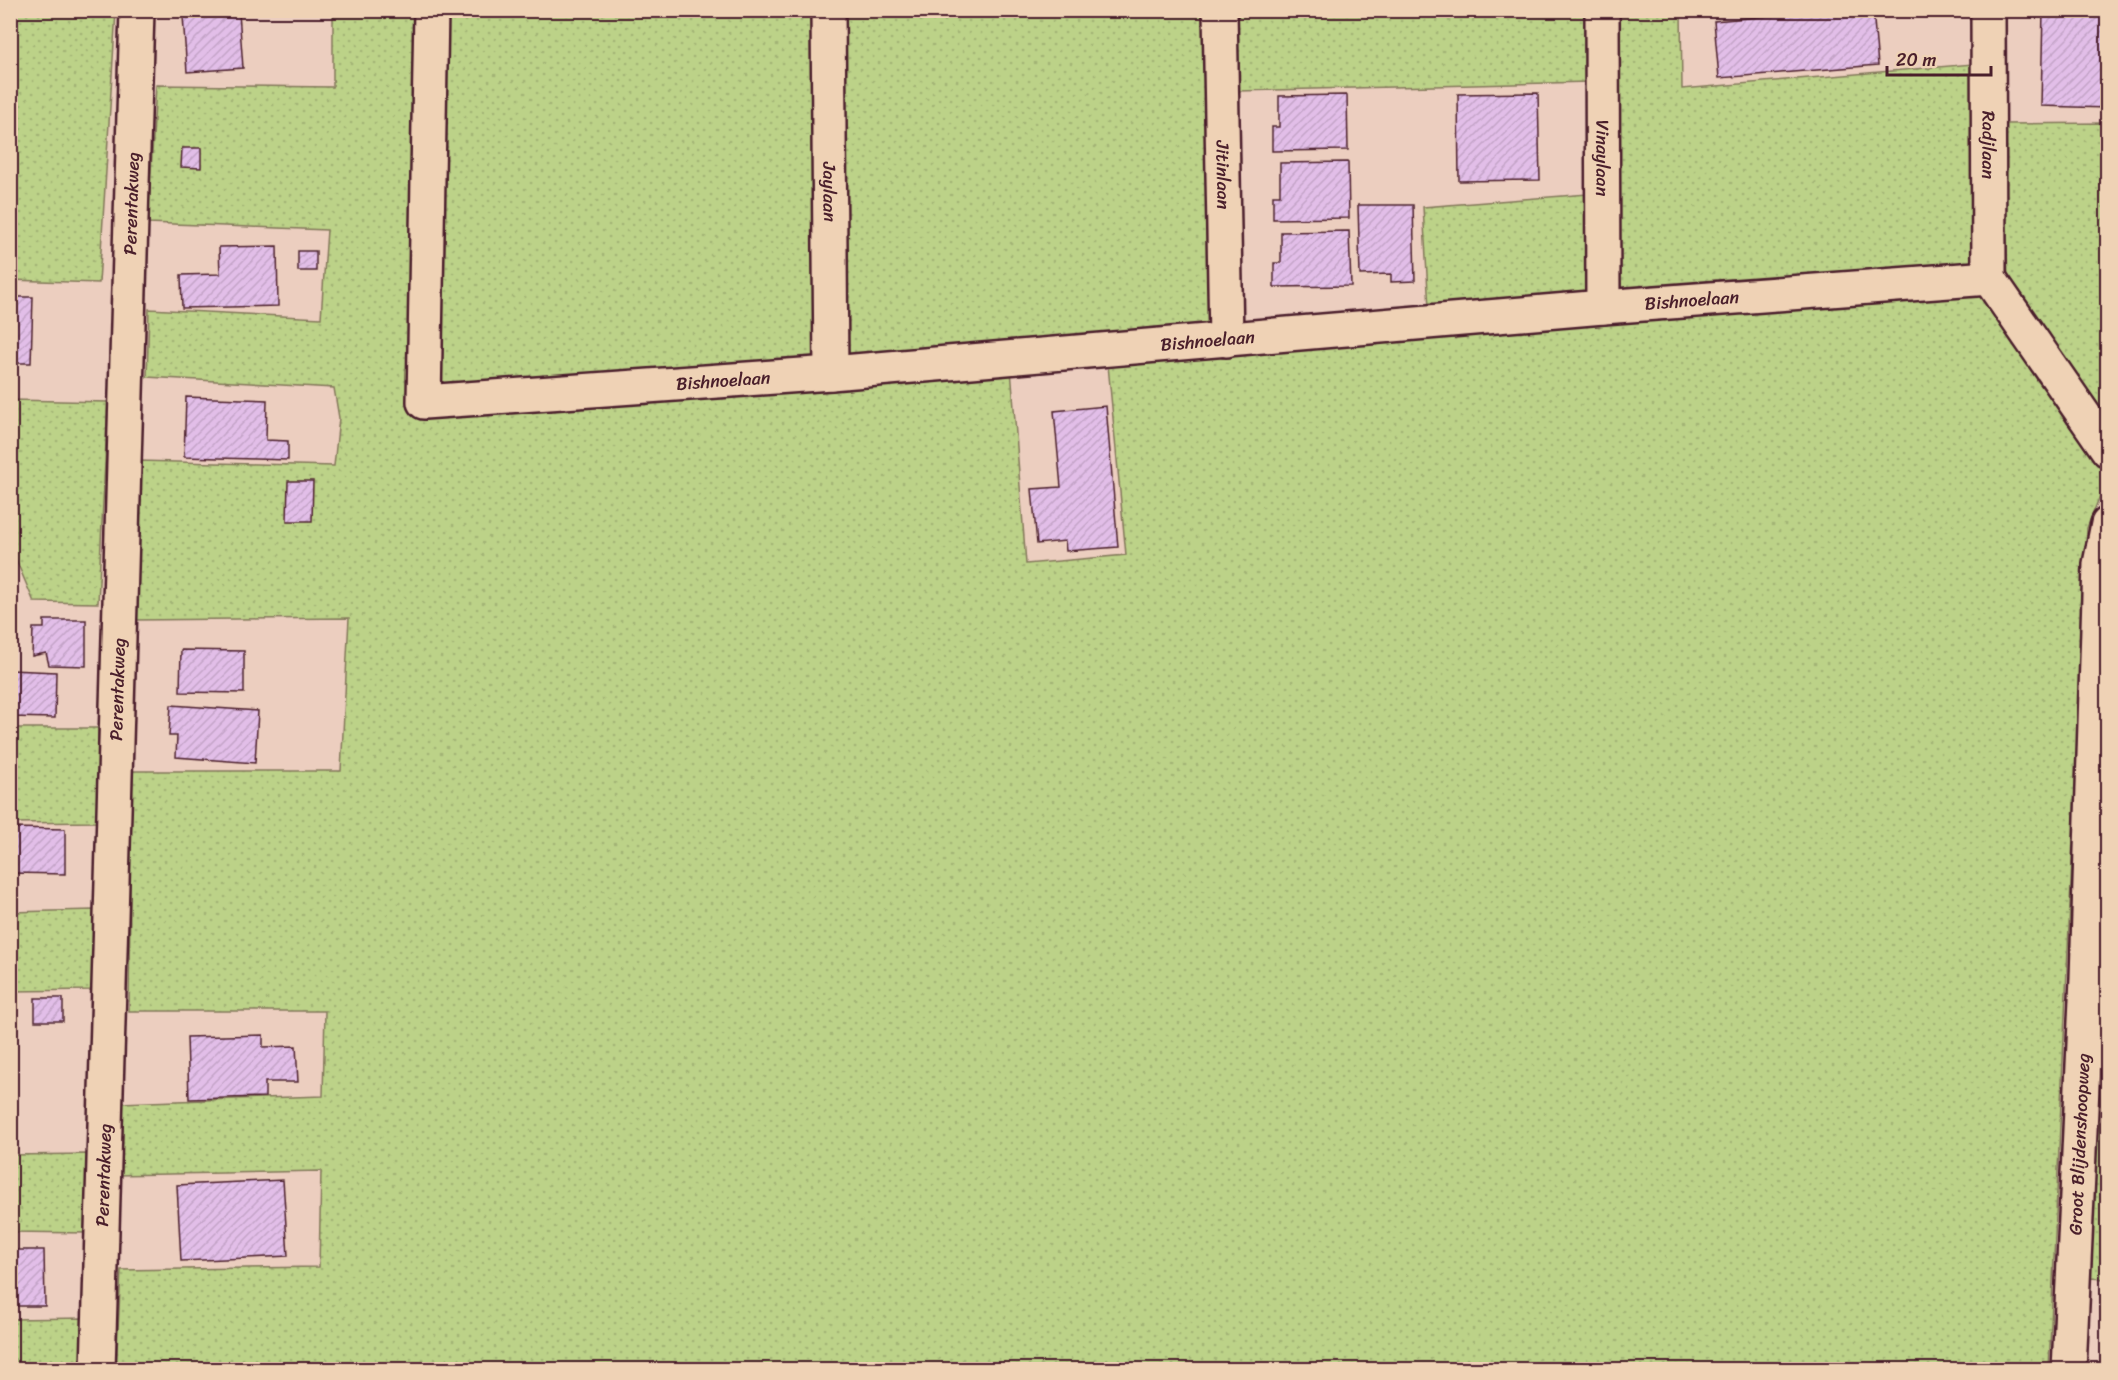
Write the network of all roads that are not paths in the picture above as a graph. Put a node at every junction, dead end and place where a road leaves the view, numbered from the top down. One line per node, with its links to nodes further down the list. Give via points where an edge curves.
1 (137, 10): 13 (street, Perentakweg)
2 (430, 10): 10 (street, Bishnoelaan, via 424,402)
3 (828, 10): 10 (street, Jaylaan)
4 (1220, 10): 9 (street, Jitinlaan)
5 (1602, 10): 8 (street, Vinaylaan)
6 (1988, 10): 7 (street, Radjlaan)
7 (1989, 278): 8 (street, Bishnoelaan); 11 (street)
8 (1603, 307): 9 (street, Bishnoelaan)
9 (1226, 339): 10 (street, Bishnoelaan)
10 (831, 373)
11 (2108, 450)
12 (2108, 524): 14 (street, Groot Blijdenshoopweg, via 2100,564)
13 (98, 1370)
14 (2069, 1370)

